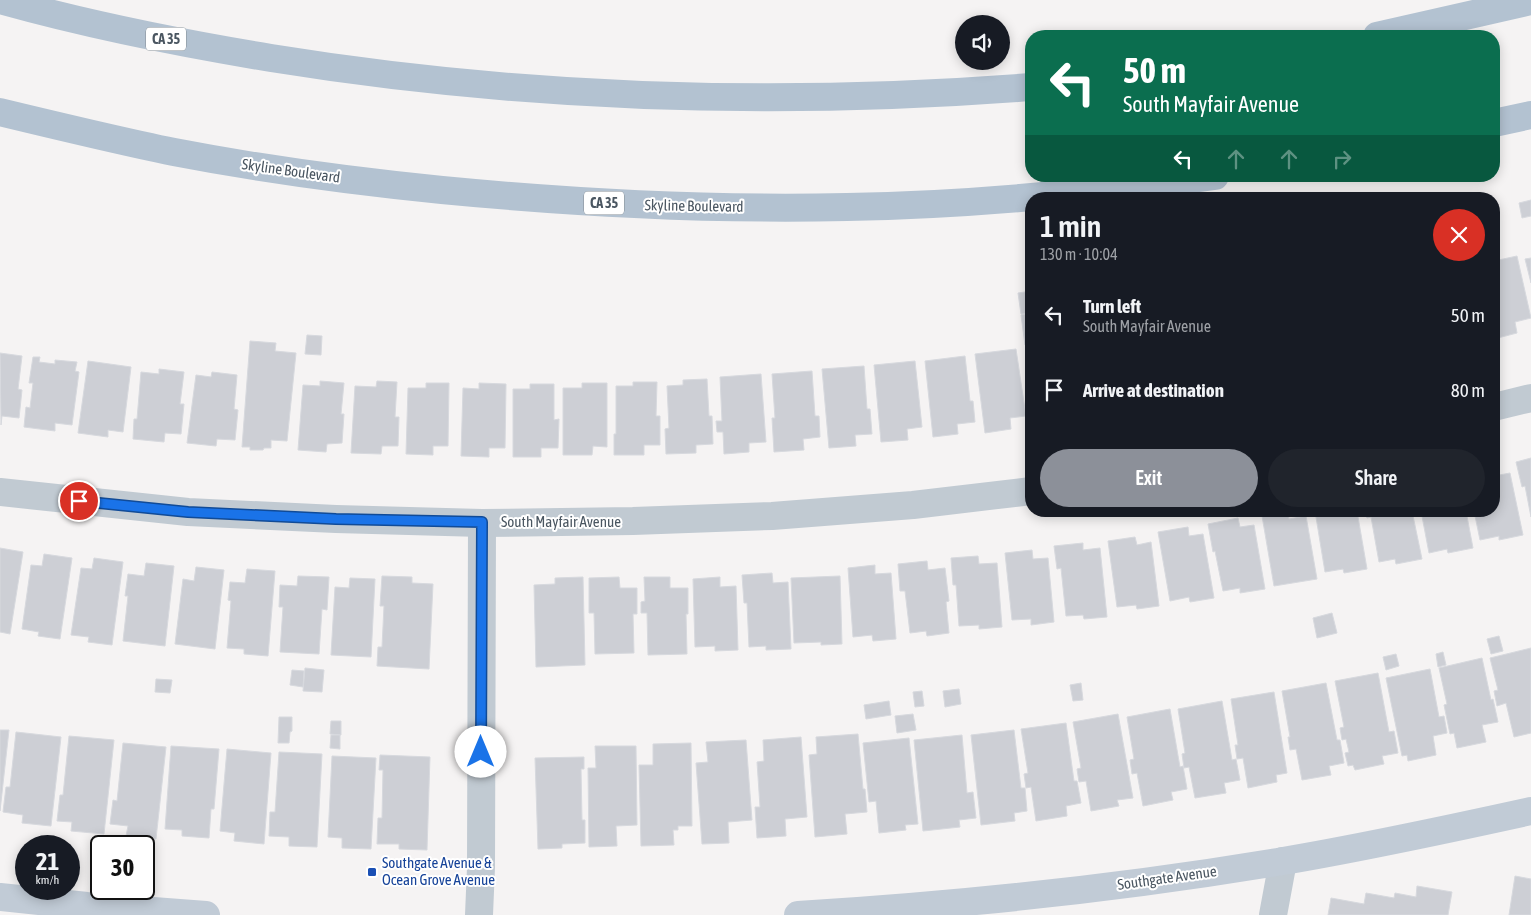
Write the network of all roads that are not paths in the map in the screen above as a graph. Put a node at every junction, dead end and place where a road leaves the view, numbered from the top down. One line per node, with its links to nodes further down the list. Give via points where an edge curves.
1 (0, 0): 4 (main road, CA 35, via 81,21 228,51 375,73 524,89 673,97 826,98)
2 (1531, 1): 3 (main road)
3 (1405, 30)
4 (1025, 86)
5 (0, 112): 10 (main road, Skyline Boulevard / CA 35, via 175,152 304,173 457,191 623,205 802,207)
6 (1531, 115): 7 (main road)
7 (1500, 123)
8 (1166, 182): 9 (main road, Skyline Boulevard / CA 35)
9 (1085, 192)
10 (1025, 197)
11 (1531, 398): 12 (street)
12 (1500, 406)
13 (0, 492): 15 (street, South Mayfair Avenue, via 188,512)
14 (1025, 492): 15 (street, South Mayfair Avenue, via 913,505 772,516 633,522)
15 (482, 522): 22 (street)
16 (1531, 811): 17 (street, Southgate Avenue)
17 (1283, 861): 20 (street, Southgate Avenue); 24 (street)
18 (0, 896): 19 (street)
19 (86, 910): 21 (street)
20 (884, 912): 23 (street, Southgate Avenue)
21 (206, 915)
22 (479, 915)
23 (798, 915)
24 (1273, 915)

